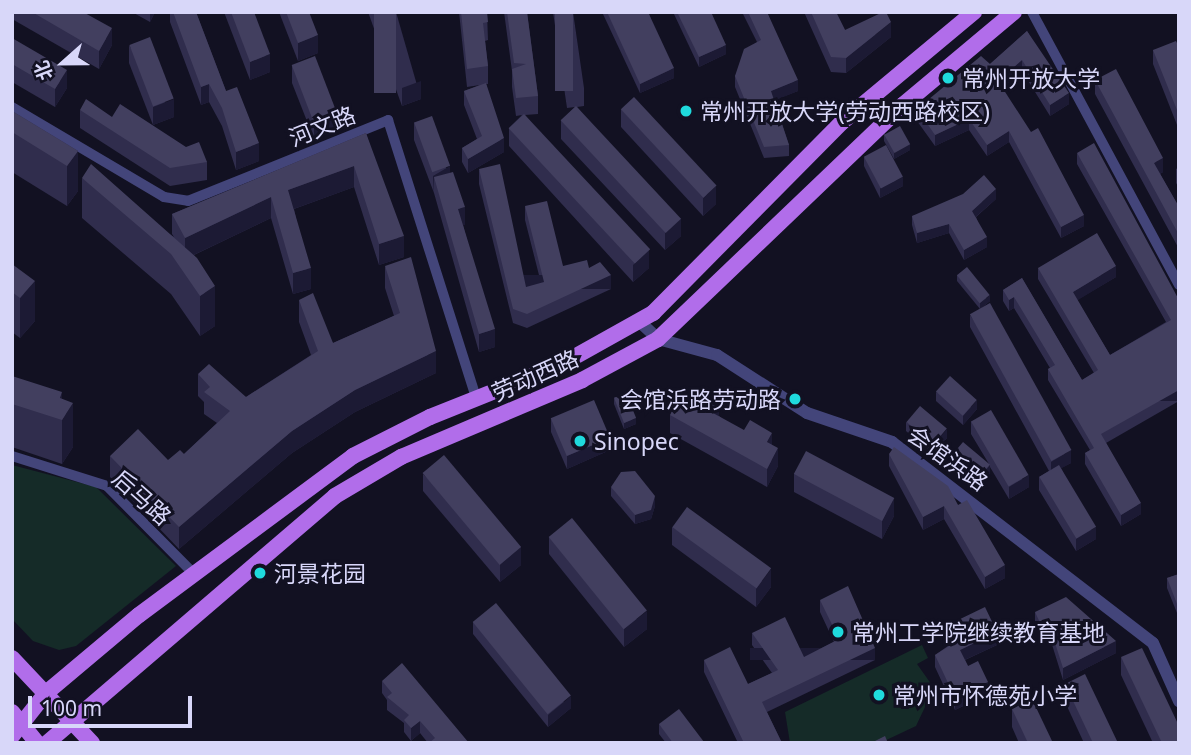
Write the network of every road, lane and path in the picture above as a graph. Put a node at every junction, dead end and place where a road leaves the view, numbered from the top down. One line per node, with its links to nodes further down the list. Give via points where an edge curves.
1 (974, 12): 6 (main road, 劳动西路, via 842,122)
2 (1014, 12): 7 (main road, 劳动西路, via 903,105)
3 (1032, 12): 5 (street)
4 (12, 107): 8 (street, 河文路, via 164,197 188,201 388,120)
5 (1179, 285)
6 (640, 322): 7 (street, 会馆浜路); 8 (main road, 劳动西路, via 560,365)
7 (658, 339): 14 (street, 会馆浜路, via 717,355 807,413 892,442 1153,643); 15 (main road, 劳动西路, via 582,380 401,457 335,496)
8 (476, 397): 10 (main road, 劳动西路, via 353,456)
9 (12, 456): 10 (street, 后马路, via 107,486)
10 (194, 574): 13 (main road, 劳动西路)
11 (12, 646): 13 (main road, via 38,673)
12 (12, 658): 13 (main road)
13 (46, 693): 15 (main road); 16 (main road, 劳动西路)
14 (1179, 701)
15 (74, 722): 18 (main road, 劳动西路); 19 (main road)
16 (14, 723): 17 (main road)
17 (37, 743)
18 (47, 743)
19 (92, 743)

